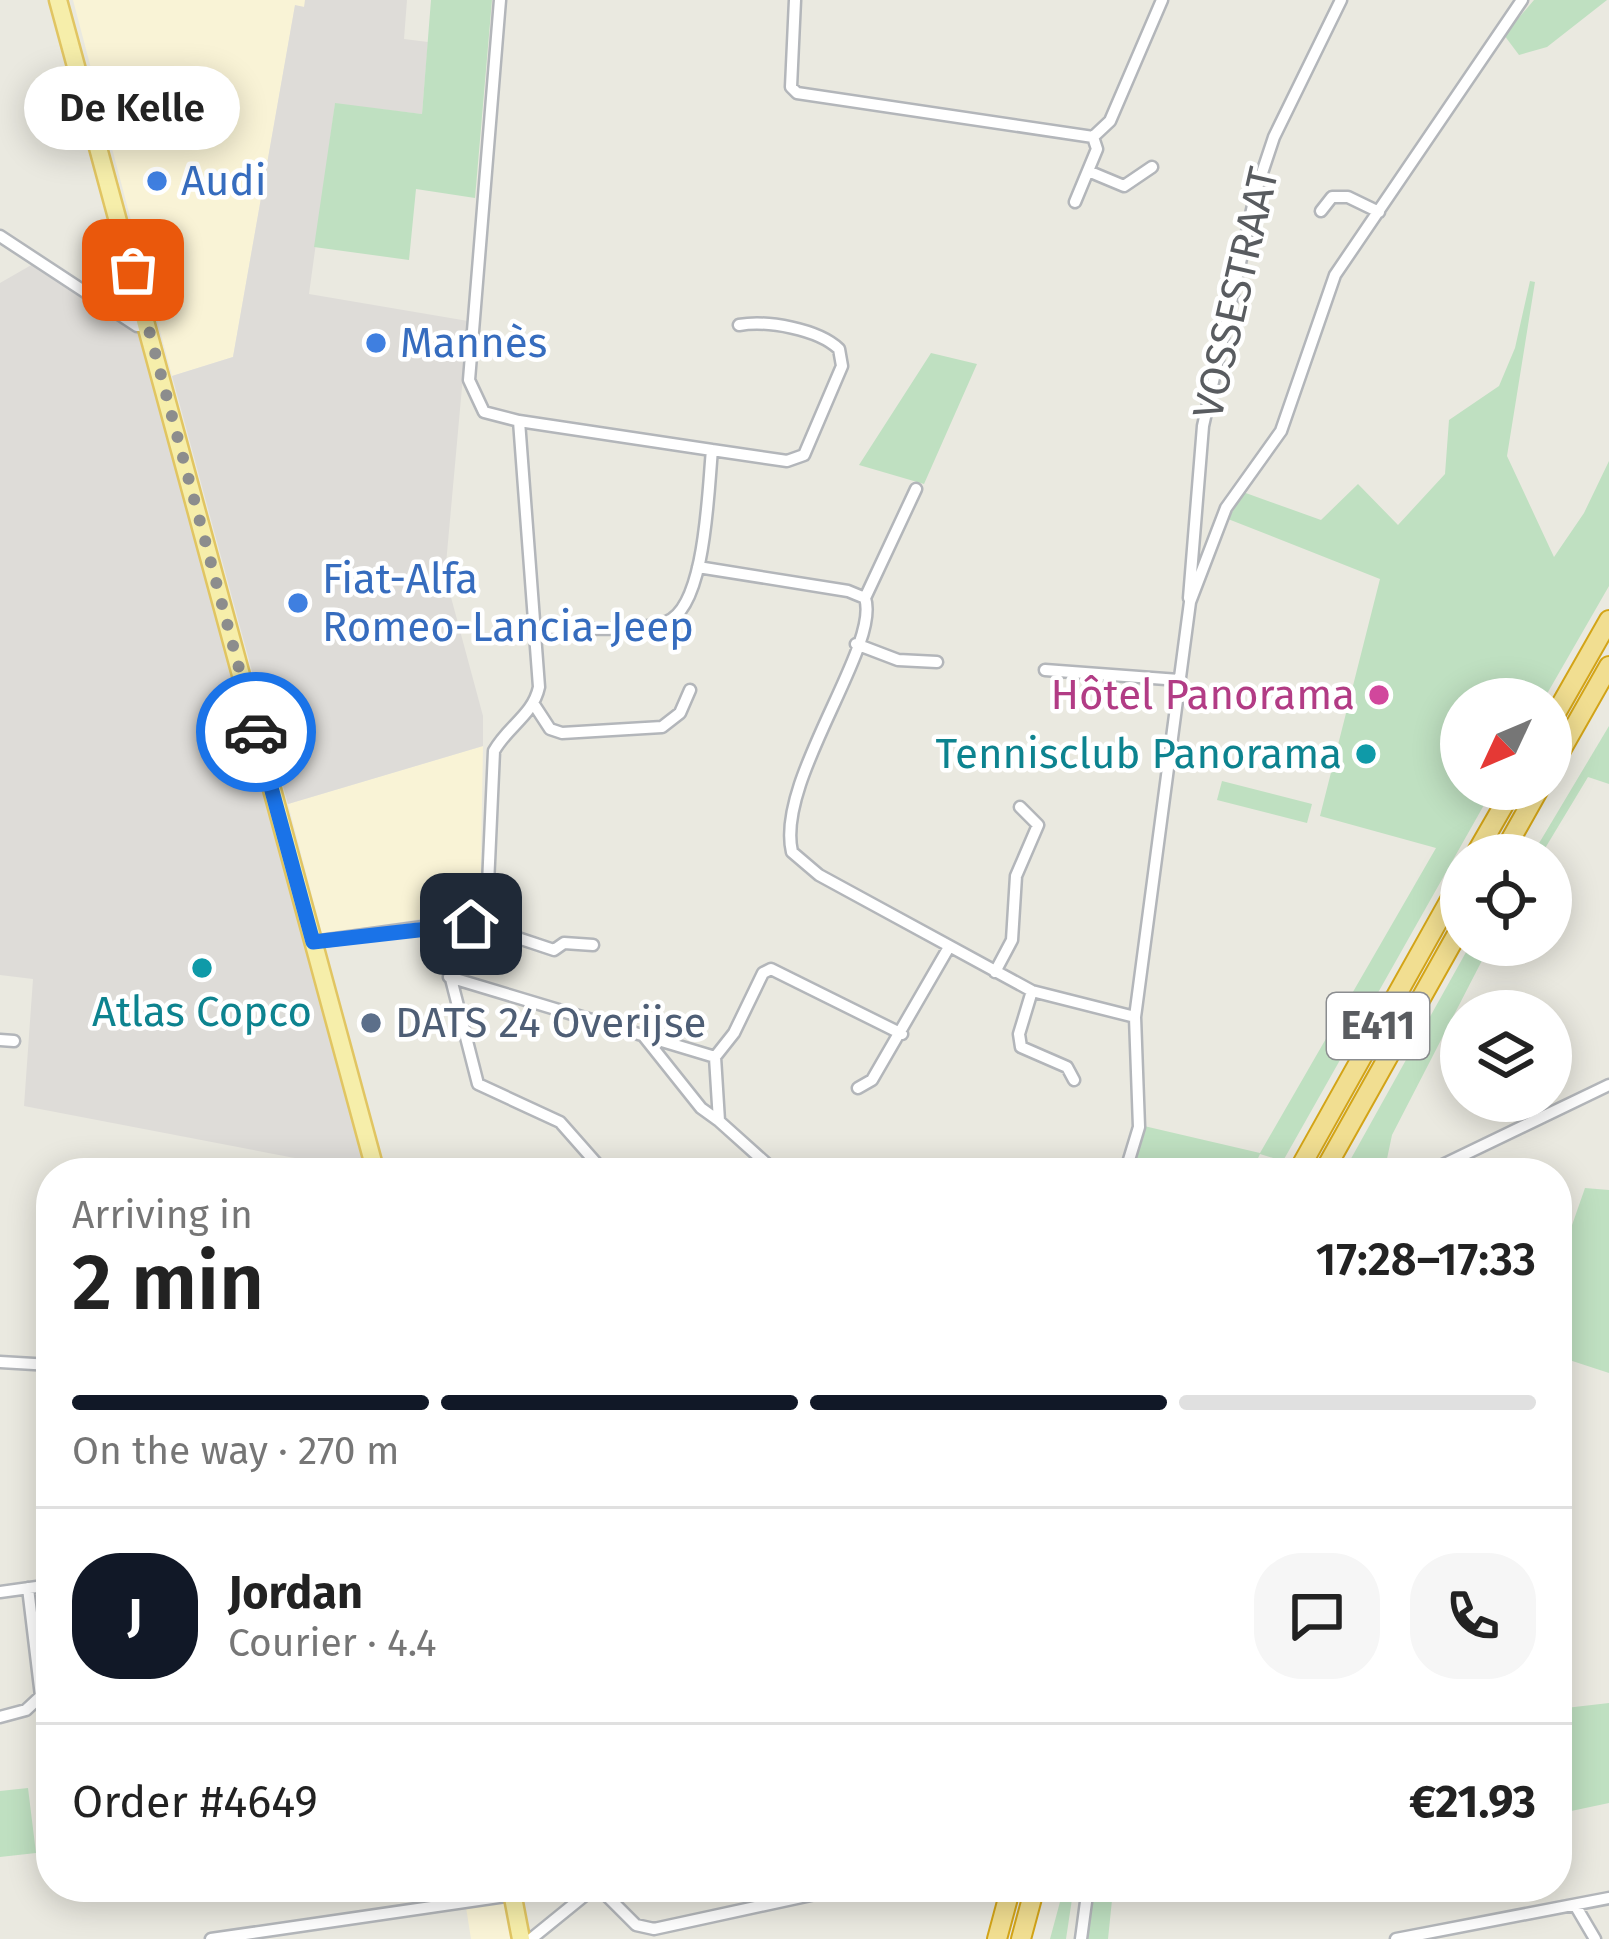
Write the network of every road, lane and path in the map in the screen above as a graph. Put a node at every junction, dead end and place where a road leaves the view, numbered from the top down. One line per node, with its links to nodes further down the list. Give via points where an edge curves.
1 (58, 0): 15 (main road)
2 (500, 0): 16 (street, via 469,380 484,412)
3 (795, 0): 7 (street, via 797,93)
4 (1162, 0): 7 (street, via 1110,121)
5 (1341, 0): 21 (street, VOSSESTRAAT, via 1257,188 1203,426)
6 (1522, 0): 12 (street)
7 (1093, 137): 9 (street)
8 (1151, 167): 9 (street, via 1124,187)
9 (1088, 171): 10 (street)
10 (1075, 202)
11 (1321, 211): 12 (street, via 1332,196)
12 (1379, 212): 21 (street, via 1335,275 1281,431 1226,508)
13 (0, 236): 15 (street)
14 (739, 325): 17 (street, via 824,338 839,349 842,366 804,454 787,461)
15 (148, 326): 37 (main road)
16 (519, 421): 17 (street); 23 (street)
17 (712, 450): 19 (street)
18 (916, 488): 20 (street)
19 (698, 567): 20 (street); 23 (street, via 690,602 664,622)
20 (865, 598): 24 (street)
21 (1190, 602): 28 (street)
22 (1609, 620): 29 (highway)
23 (537, 628): 31 (street)
24 (856, 644): 25 (street, via 898,660); 39 (street, via 790,810 792,852 818,875)
25 (937, 662)
26 (1609, 666): 32 (highway)
27 (1045, 670): 28 (street)
28 (1179, 680): 44 (street)
29 (1572, 685)
30 (690, 690): 31 (street, via 662,727 562,733)
31 (536, 706): 35 (street, via 494,751)
32 (1572, 731)
33 (1019, 807): 41 (street, via 1038,825 1016,876 1012,940)
34 (1440, 918): 56 (highway, E411)
35 (482, 919): 36 (street); 38 (street, via 554,950)
36 (438, 928): 37 (street); 42 (street)
37 (313, 942): 52 (main road)
38 (592, 945)
39 (949, 947): 41 (street); 46 (street)
40 (1440, 964): 57 (highway, E411)
41 (994, 972): 43 (street)
42 (449, 977): 45 (street); 53 (street, via 478,1084 560,1122)
43 (1032, 991): 44 (street); 48 (street, via 1021,1047 1067,1067)
44 (1135, 1017): 55 (street, via 1139,1127)
45 (640, 1032): 47 (street); 51 (street)
46 (902, 1034): 47 (street, via 771,969); 50 (street)
47 (716, 1057): 51 (street)
48 (1074, 1080)
49 (1609, 1085): 58 (street)
50 (858, 1088)
51 (719, 1120): 54 (street)
52 (372, 1158)
53 (592, 1158)
54 (761, 1158)
55 (1130, 1158)
56 (1305, 1158)
57 (1331, 1158)
58 (1457, 1158)
59 (0, 1362): 60 (street)
60 (36, 1364)
61 (36, 1587): 62 (street)
62 (28, 1588): 63 (street); 64 (street)
63 (0, 1592)
64 (36, 1654)
65 (36, 1701): 66 (street)
66 (0, 1717)
67 (1609, 1898): 76 (street)
68 (443, 1902): 77 (street)
69 (514, 1902): 78 (main road)
70 (578, 1902): 79 (street)
71 (612, 1902): 72 (street, via 654,1930)
72 (780, 1902)
73 (1007, 1902): 80 (highway)
74 (1031, 1902): 81 (highway)
75 (1086, 1902): 82 (street)
76 (1575, 1905): 83 (street); 84 (street)
77 (212, 1939)
78 (521, 1939)
79 (531, 1939)
80 (997, 1939)
81 (1021, 1939)
82 (1081, 1939)
83 (1396, 1939)
84 (1595, 1939)

